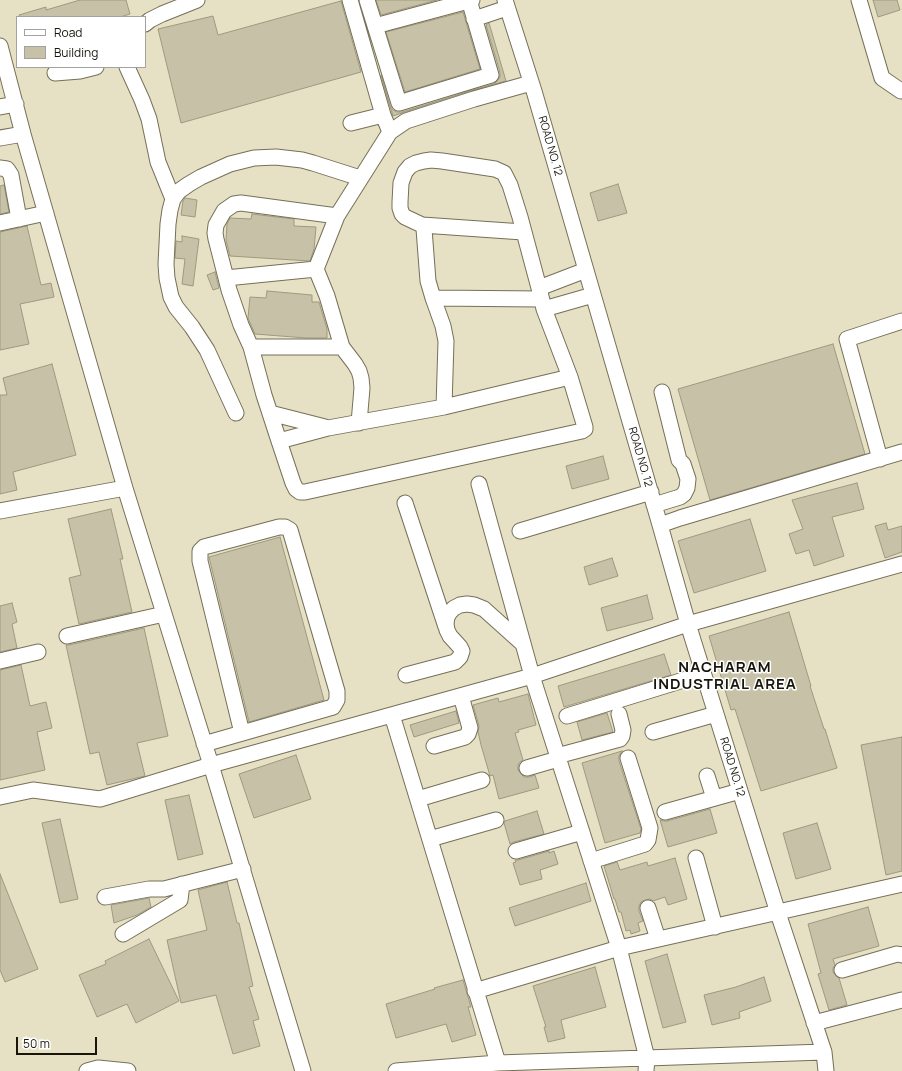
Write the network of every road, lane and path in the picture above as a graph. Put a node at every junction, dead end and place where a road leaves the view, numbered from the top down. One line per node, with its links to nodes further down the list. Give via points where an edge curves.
1 (197, 0): 8 (street)
2 (350, 0): 18 (street)
3 (367, 0): 9 (street)
4 (470, 0): 7 (street); 9 (street)
5 (859, 0): 15 (street, via 882,78)
6 (506, 4): 7 (street); 14 (street, ROAD NO. 12)
7 (474, 19): 9 (street, via 491,75 399,103)
8 (146, 23)
9 (375, 26)
10 (0, 46): 16 (street)
11 (92, 68): 13 (street)
12 (127, 68): 25 (street, via 149,119 158,162)
13 (55, 73)
14 (531, 82): 20 (street, via 406,121); 33 (street, ROAD NO. 12)
15 (902, 90)
16 (16, 104): 17 (street); 21 (street)
17 (0, 107)
18 (383, 115): 19 (street); 20 (street)
19 (351, 123)
20 (390, 132): 24 (street)
21 (23, 134): 22 (street); 26 (street)
22 (0, 138)
23 (0, 168): 28 (street, via 7,169 11,175)
24 (360, 178): 25 (street, via 302,160 254,158 230,164 207,174 184,187); 27 (street)
25 (173, 199): 44 (street, via 168,224 166,264 171,297 207,350)
26 (46, 214): 28 (street); 52 (street)
27 (337, 216): 32 (street); 34 (street, via 234,204 219,218 215,233)
28 (19, 219): 29 (street)
29 (0, 223)
30 (422, 225): 31 (street); 31 (street, via 402,214 401,183 410,166 431,160 442,160 495,169 504,173 510,184); 36 (street, via 428,282)
31 (523, 232): 37 (street)
32 (316, 269): 34 (street); 40 (street)
33 (586, 270): 35 (street, ROAD NO. 12); 37 (street)
34 (226, 278): 39 (street)
35 (593, 294): 37 (street); 53 (street, ROAD NO. 12)
36 (433, 298): 37 (street); 43 (street, via 446,341)
37 (541, 299): 41 (street)
38 (902, 321): 50 (street, via 847,339)
39 (251, 347): 40 (street); 45 (street)
40 (342, 347): 46 (street, via 355,364 361,378)
41 (570, 377): 43 (street); 48 (street, via 585,427 582,431 305,492 296,489)
42 (662, 392): 53 (street, via 679,460 688,479 687,488 680,497)
43 (444, 407): 46 (street)
44 (236, 413)
45 (270, 413): 47 (street); 48 (street)
46 (360, 423): 47 (street)
47 (328, 428): 48 (street)
48 (279, 441)
49 (902, 452): 50 (street)
50 (880, 459): 56 (street)
51 (480, 484): 63 (street)
52 (125, 488): 55 (street); 59 (street)
53 (653, 498): 56 (street, ROAD NO. 12); 57 (street)
54 (405, 503): 61 (street)
55 (0, 511)
56 (660, 525): 60 (street, ROAD NO. 12)
57 (520, 531)
58 (902, 564): 60 (street)
59 (164, 614): 62 (street); 75 (street)
60 (688, 624): 67 (street); 68 (street, ROAD NO. 12)
61 (447, 630): 63 (street, via 447,617 454,608 460,605 474,605 484,609); 66 (street, via 462,651 460,657 455,662)
62 (67, 636)
63 (523, 644): 67 (street)
64 (38, 652): 65 (street)
65 (0, 661)
66 (406, 675)
67 (532, 676): 69 (street); 77 (street)
68 (705, 678): 70 (street, ROAD NO. 12); 72 (street); 77 (street, via 623,709 623,730 620,739)
69 (461, 696): 71 (street); 76 (street, via 470,728 468,734 466,737)
70 (716, 714): 73 (street); 83 (street, ROAD NO. 12)
71 (392, 715): 79 (street); 86 (street)
72 (567, 716)
73 (653, 732)
74 (242, 733): 74 (street, via 333,707 337,700 337,691 290,530 285,527 204,547 200,551 200,561); 75 (street)
75 (204, 744): 79 (street)
76 (434, 746)
77 (558, 758): 80 (street); 89 (street)
78 (628, 758): 93 (street, via 650,828 648,840 645,844)
79 (211, 765): 84 (street, via 100,799 33,790); 94 (street)
80 (527, 768)
81 (708, 776): 85 (street)
82 (482, 780): 86 (street)
83 (740, 791): 85 (street); 99 (street, ROAD NO. 12)
84 (0, 797)
85 (714, 798): 87 (street)
86 (418, 799): 90 (street)
87 (665, 812)
88 (496, 820): 90 (street)
89 (582, 832): 91 (street); 93 (street)
90 (430, 839): 106 (street)
91 (516, 852)
92 (696, 858): 100 (street)
93 (591, 861): 103 (street)
94 (242, 869): 95 (street); 114 (street)
95 (182, 884): 97 (street); 101 (street, via 180,900)
96 (902, 884): 99 (street)
97 (106, 897)
98 (648, 908): 102 (street)
99 (778, 913): 100 (street); 108 (street, ROAD NO. 12)
100 (715, 927): 102 (street)
101 (123, 934)
102 (658, 939): 103 (street)
103 (619, 948): 106 (street); 111 (street)
104 (902, 955): 105 (street, via 897,954)
105 (842, 970)
106 (476, 991): 110 (street)
107 (902, 1000): 108 (street)
108 (814, 1023): 109 (street, ROAD NO. 12)
109 (824, 1052): 111 (street); 116 (street, ROAD NO. 12)
110 (498, 1063): 111 (street); 115 (street)
111 (646, 1064)
112 (87, 1071): 113 (street, via 98,1068)
113 (128, 1071)
114 (303, 1071)
115 (396, 1071)
116 (826, 1071)

